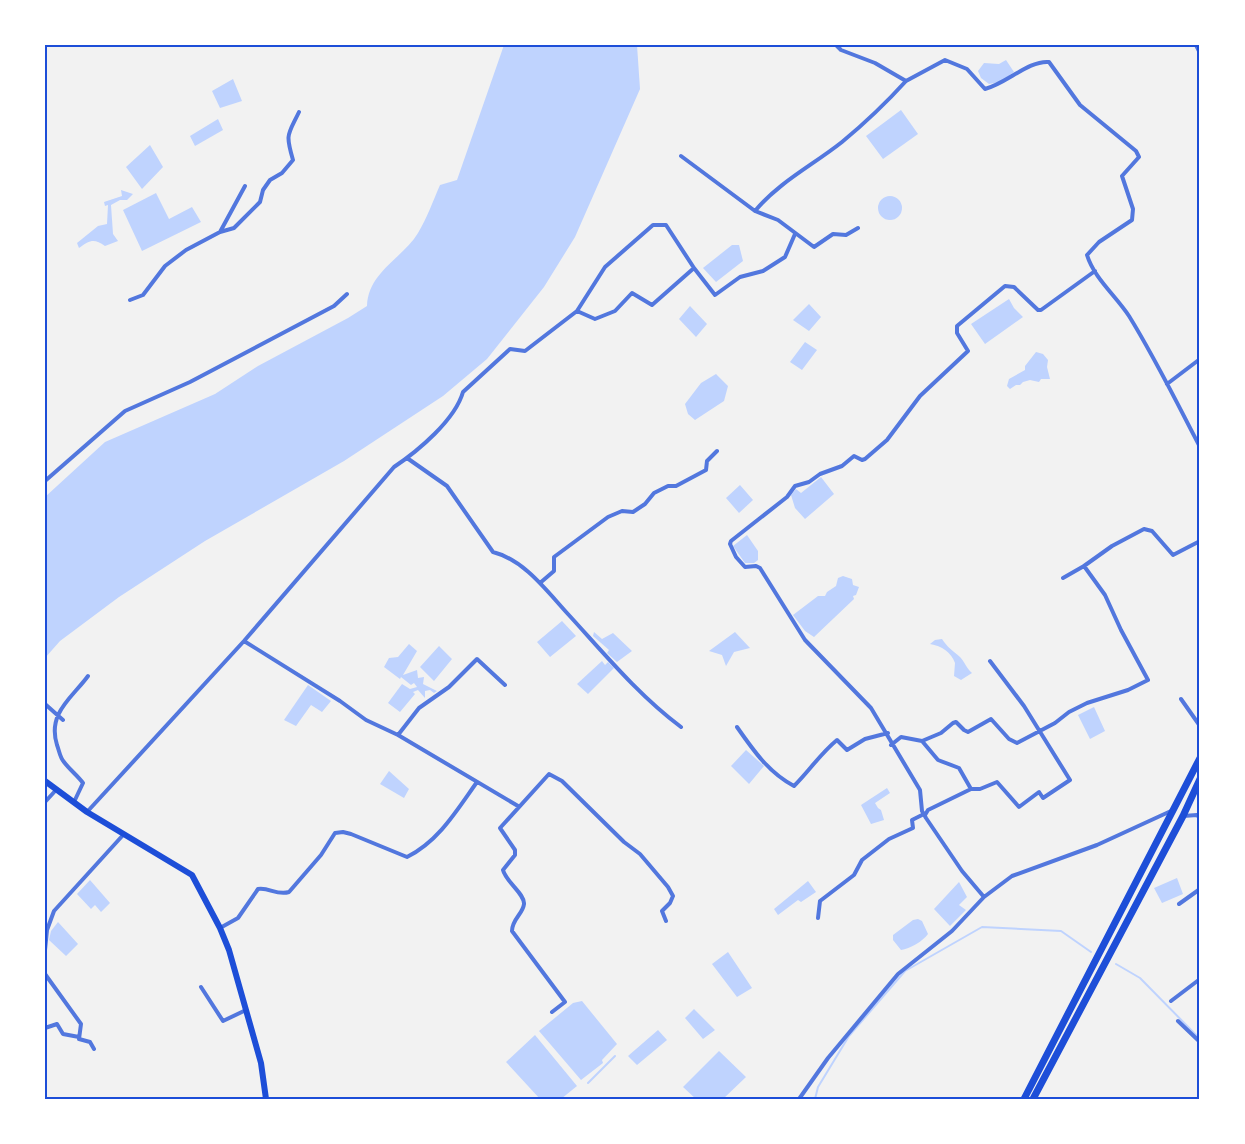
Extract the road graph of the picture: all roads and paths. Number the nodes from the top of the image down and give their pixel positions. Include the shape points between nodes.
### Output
1 (836, 45) edge
2 (1196, 45) edge
3 (1200, 53) edge
4 (906, 81) junction
5 (299, 112) dead end
6 (681, 156) dead end
7 (245, 186) dead end
8 (755, 211) junction
9 (858, 228) dead end
10 (219, 232) junction
11 (795, 234) junction
12 (694, 268) junction
13 (1095, 271) junction
14 (347, 294) dead end
15 (130, 300) dead end
16 (578, 311) junction
17 (1200, 359) edge
18 (1167, 384) junction
19 (1200, 447) edge
20 (717, 451) dead end
21 (407, 458) junction
22 (45, 481) edge
23 (1200, 541) edge
24 (1084, 566) junction
25 (1063, 578) dead end
26 (540, 583) junction
27 (244, 641) junction
28 (990, 661) dead end
29 (88, 676) dead end
30 (505, 685) dead end
31 (1181, 699) dead end
32 (45, 704) edge
33 (57, 714) junction
34 (63, 720) dead end
35 (1200, 726) edge
36 (681, 727) dead end
37 (736, 727) dead end
38 (1039, 731) junction
39 (888, 733) junction
40 (398, 735) junction
41 (922, 741) junction
42 (891, 745) junction
43 (1200, 758) edge
44 (1200, 779) edge
45 (45, 782) edge
46 (477, 782) junction
47 (971, 789) junction
48 (56, 790) junction
49 (45, 802) edge
50 (73, 802) junction
51 (518, 806) junction
52 (1171, 811) junction
53 (87, 812) junction
54 (924, 814) junction
55 (1183, 816) junction
56 (1200, 818) edge
57 (124, 834) junction
58 (1200, 889) edge
59 (984, 897) junction
60 (1179, 904) dead end
61 (818, 918) dead end
62 (666, 921) dead end
63 (220, 928) junction
64 (45, 950) edge
65 (45, 961) edge
66 (45, 973) edge
67 (1200, 979) edge
68 (201, 987) dead end
69 (1171, 1001) dead end
70 (247, 1010) junction
71 (552, 1012) dead end
72 (1178, 1021) dead end
73 (45, 1028) edge
74 (79, 1037) junction
75 (1200, 1042) edge
76 (94, 1049) dead end
77 (266, 1099) edge
78 (799, 1099) edge
79 (1024, 1099) edge
80 (1033, 1099) edge

1 - 4 street
2 - 3 street
4 - 8 street via 842,142 768,195
4 - 13 street via 945,60 968,69 985,89 996,87 1040,62 1049,62 1080,105 1139,157 1122,176 1133,208 1132,220 1087,255
5 - 10 street via 288,132 293,160 270,180 260,202 249,214 234,228
6 - 8 street
7 - 10 street
8 - 11 street via 778,220
9 - 11 street via 846,235 833,234 814,246
10 - 15 street via 165,266 143,295
11 - 12 street via 784,257 763,271 740,277 715,295
12 - 16 street via 652,305 632,293 615,310 595,320
12 - 16 street via 666,225 653,225 605,267
13 - 18 street via 1128,315
13 - 39 street via 1041,310 1014,287 1005,286 957,326 968,351 920,396 887,440 865,459 854,456 842,466 795,486 787,497 730,541 745,567 760,567 805,640 871,708
14 - 22 street via 334,306 125,411
16 - 21 street via 525,351 510,349 463,392 446,420
17 - 18 street
18 - 19 street
20 - 26 street via 707,461 706,470 676,486 654,492 633,512 622,511 588,531 554,557 554,571
21 - 26 street via 447,486 493,552 507,555
21 - 27 street via 394,467
23 - 24 street via 1173,555 1152,531 1144,529
24 - 25 street
24 - 38 street via 1105,595 1148,680 1087,703
26 - 36 street via 632,682
27 - 40 street via 366,720
27 - 53 street
28 - 38 street
29 - 33 street
30 - 40 street via 477,659 449,687 419,708
31 - 35 street
32 - 33 street
33 - 34 street
33 - 50 street via 55,738 62,760 83,783
37 - 39 street via 778,778 794,786 837,740 847,750 865,739
38 - 41 street via 1017,743 991,719 968,732 956,722
38 - 47 street via 1070,780 1043,798 1039,792 1019,807 997,782
39 - 42 street
40 - 46 street
41 - 42 street via 901,737
41 - 47 street via 938,759 959,768
42 - 54 street via 920,789
43 - 52 highway
44 - 55 highway
45 - 48 main road
46 - 51 street
46 - 63 street via 445,827 420,850 407,857 351,834 335,833 289,892 258,889 238,918
47 - 54 street
48 - 49 street
48 - 50 main road
50 - 53 main road
51 - 62 street via 549,774 562,781 640,854 668,887 673,896 662,911
51 - 71 street via 500,828 515,850 503,870 505,876 524,899 512,931 565,1002
52 - 59 street via 1097,845 1012,876
52 - 79 highway
53 - 57 main road
54 - 59 street
54 - 61 street via 912,820 913,828 889,839 862,860 854,875 820,901
55 - 56 street
55 - 80 highway
57 - 63 main road via 192,875
57 - 64 street via 54,911
58 - 60 street
59 - 78 street via 952,931 898,974
63 - 70 main road
65 - 66 street
66 - 74 street via 81,1024
67 - 69 street
68 - 70 street via 223,1021
70 - 77 main road
72 - 75 street
73 - 74 street via 57,1024 63,1034
74 - 76 street

